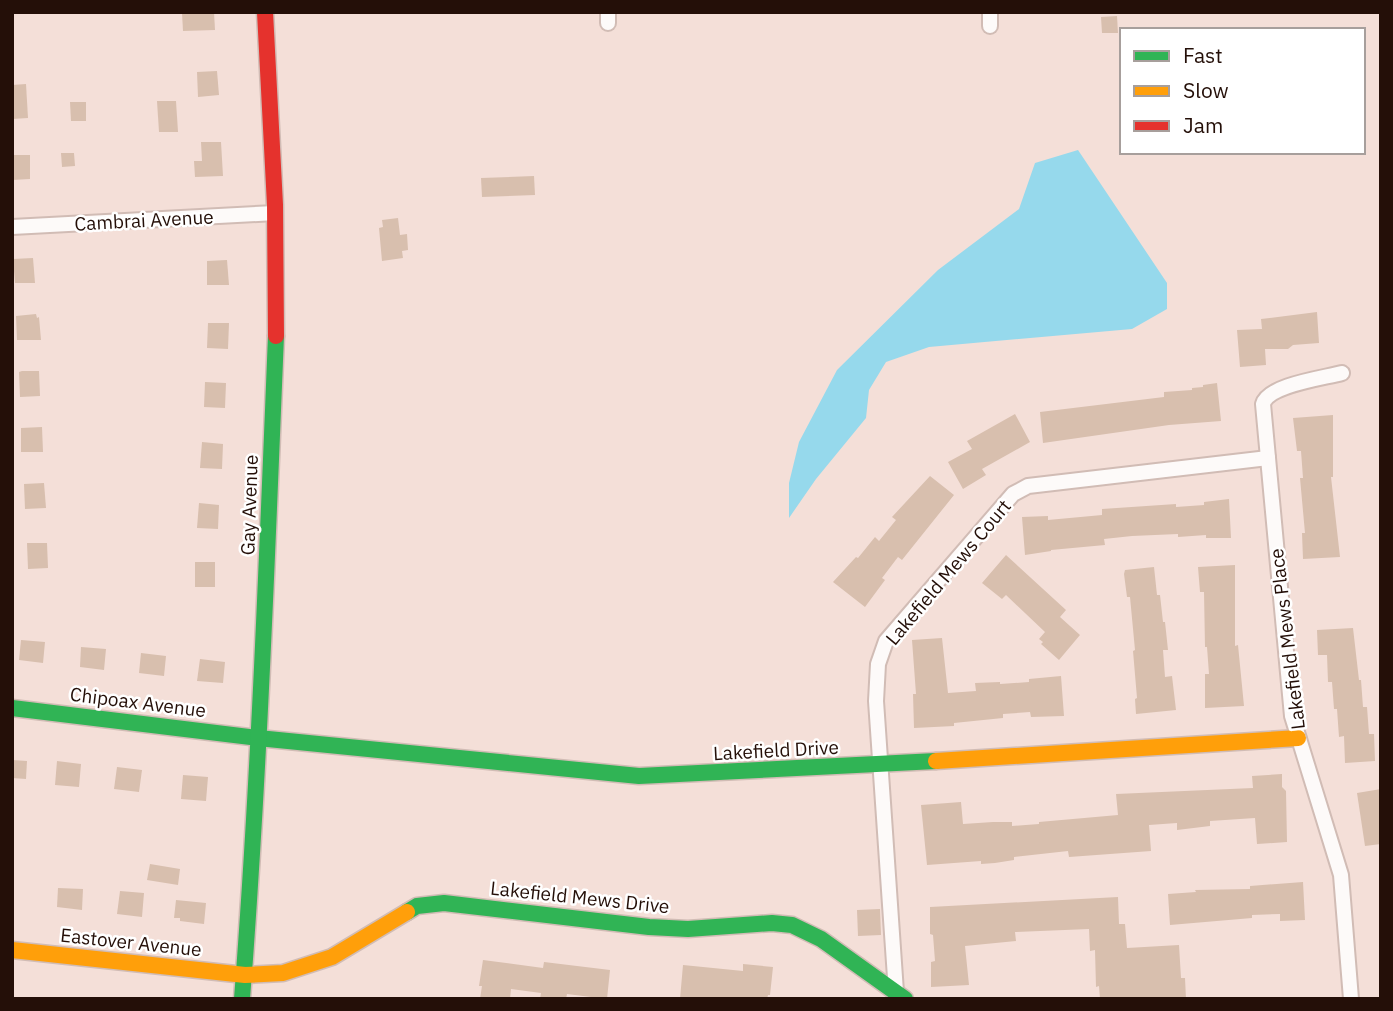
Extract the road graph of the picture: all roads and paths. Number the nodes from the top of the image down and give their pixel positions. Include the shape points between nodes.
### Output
1 (265, 12) edge
2 (275, 213) junction
3 (12, 227) edge
4 (1342, 373) dead end
5 (1268, 458) junction
6 (12, 708) edge
7 (258, 738) junction
8 (1298, 738) junction
9 (880, 764) junction
10 (12, 950) edge
11 (244, 975) junction
12 (901, 995) edge
13 (242, 999) edge
14 (1351, 999) edge

1 - 2 street, Gay Avenue
2 - 3 street, Cambrai Avenue
2 - 7 street, Gay Avenue via 276,360
4 - 5 street, Lakefield Mews Place via 1278,389 1264,398
5 - 8 street, Lakefield Mews Place via 1292,716
5 - 9 street, Lakefield Mews Court via 1043,483 1013,494 886,641 876,688
6 - 7 street, Chipoax Avenue
7 - 9 street, Lakefield Drive via 639,776
7 - 11 street, Gay Avenue
8 - 9 street, Lakefield Drive
8 - 14 street, Lakefield Mews Place via 1340,875
9 - 12 street, Lakefield Mews Court
10 - 11 street, Eastover Avenue
11 - 12 street, Lakefield Mews Drive via 301,969 332,957 417,906 444,903 649,927 792,925 821,939
11 - 13 street, Gay Avenue

